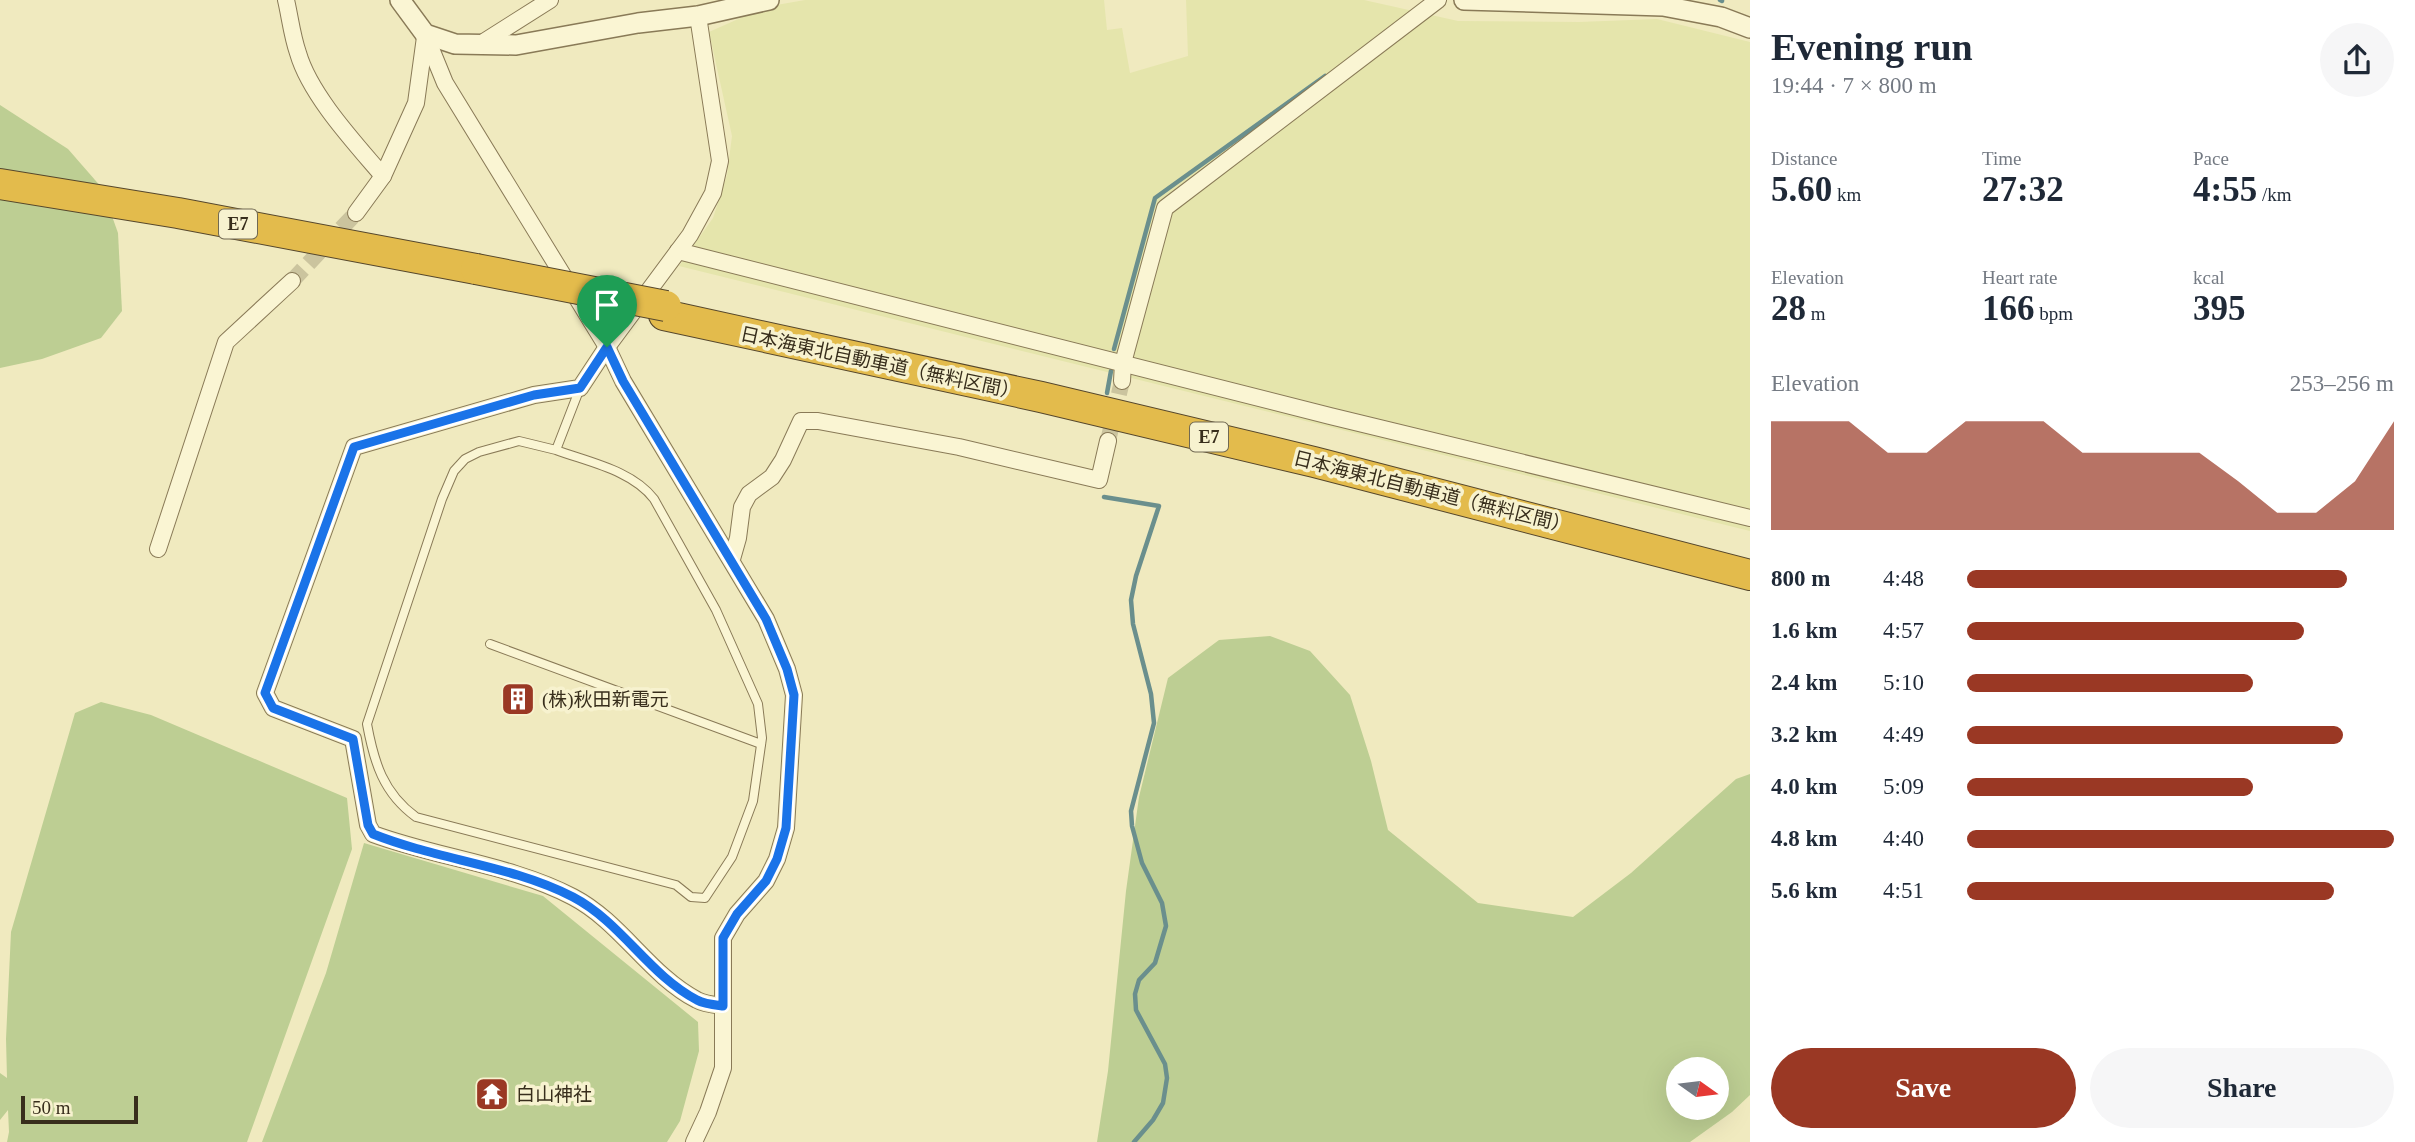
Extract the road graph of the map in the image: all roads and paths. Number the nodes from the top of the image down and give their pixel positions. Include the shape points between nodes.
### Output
1 (286, 0) edge
2 (400, 0) edge
3 (550, 0) edge
4 (769, 0) edge
5 (1438, 0) edge
6 (1464, 0) edge
7 (698, 16) junction
8 (1750, 28) edge
9 (425, 34) junction
10 (482, 43) junction
11 (383, 176) junction
12 (0, 184) edge
13 (0, 200) edge
14 (356, 213) tunnel mouth
15 (678, 251) junction
16 (475, 274) junction
17 (292, 281) tunnel mouth
18 (665, 310) junction
19 (607, 347) junction
20 (1123, 363) junction
21 (1122, 382) tunnel mouth
22 (580, 388) junction
23 (1108, 441) tunnel mouth
24 (556, 450) junction
25 (1750, 518) edge
26 (158, 549) dead end
27 (1750, 557) edge
28 (732, 559) junction
29 (1750, 575) edge
30 (490, 644) dead end
31 (761, 744) junction
32 (723, 1006) junction
33 (694, 1142) edge

1 - 11 street via 298,55 311,79 334,118
2 - 9 street
3 - 10 street
4 - 7 street
5 - 20 street via 1165,208
6 - 8 street via 1663,6 1721,17
7 - 10 street via 516,45
7 - 15 street via 720,160 713,192
9 - 10 street via 455,44
9 - 11 street via 416,103
9 - 19 street via 445,83
11 - 14 street
12 - 16 highway, 日本海東北自動車道（無料区間） / E7 via 178,213
13 - 16 highway, 日本海東北自動車道（無料区間） / E7
15 - 19 street
15 - 20 street
16 - 18 highway, 日本海東北自動車道（無料区間） / E7, bridge
17 - 26 street via 226,342
18 - 27 highway, 日本海東北自動車道（無料区間） / E7 via 1136,405
18 - 29 highway, 日本海東北自動車道（無料区間） / E7 via 1314,462
19 - 22 street
19 - 28 street
20 - 21 street
20 - 25 street
22 - 24 lane
22 - 32 street via 534,395 354,447 265,693 273,708 353,739 373,834 545,884 575,898 672,983 699,1001
23 - 28 street via 1099,480 959,447 801,421 772,477 749,494 742,507
24 - 31 lane via 645,486 716,610 758,704
24 - 31 lane via 519,441 480,452 454,471 367,724 384,784 416,817 676,885 691,897 705,898 737,846 753,801
28 - 32 street via 766,619 794,695 786,828 766,881 723,938
30 - 31 lane
32 - 33 street via 723,1068

